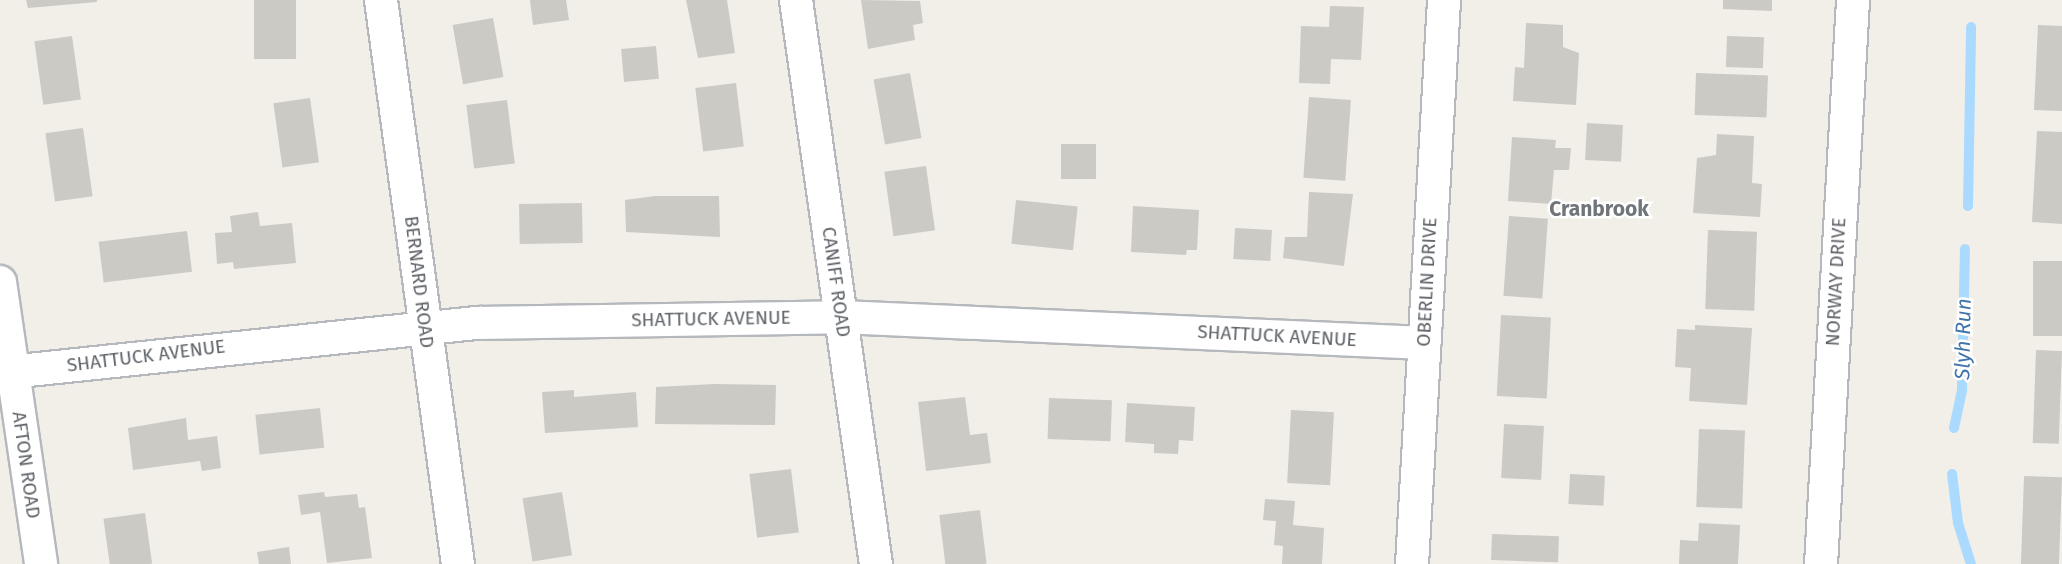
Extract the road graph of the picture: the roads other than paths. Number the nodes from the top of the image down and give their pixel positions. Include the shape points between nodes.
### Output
1 (381, 0) edge
2 (796, 0) edge
3 (1444, 0) edge
4 (1853, 0) edge
5 (0, 282) edge
6 (841, 317) junction
7 (425, 326) junction
8 (1424, 343) junction
9 (7, 372) edge
10 (41, 564) edge
11 (458, 564) edge
12 (876, 564) edge
13 (1412, 564) edge
14 (1821, 564) edge

1 - 7 street, BERNARD ROAD
2 - 6 street, CANIFF ROAD
3 - 8 street, OBERLIN DRIVE
4 - 14 street, NORWAY DRIVE
5 - 9 street, AFTON ROAD
6 - 7 street, SHATTUCK AVENUE
6 - 8 street, SHATTUCK AVENUE
6 - 12 street, CANIFF ROAD
7 - 9 street, SHATTUCK AVENUE
7 - 11 street, BERNARD ROAD
8 - 13 street, OBERLIN DRIVE
9 - 10 street, AFTON ROAD

